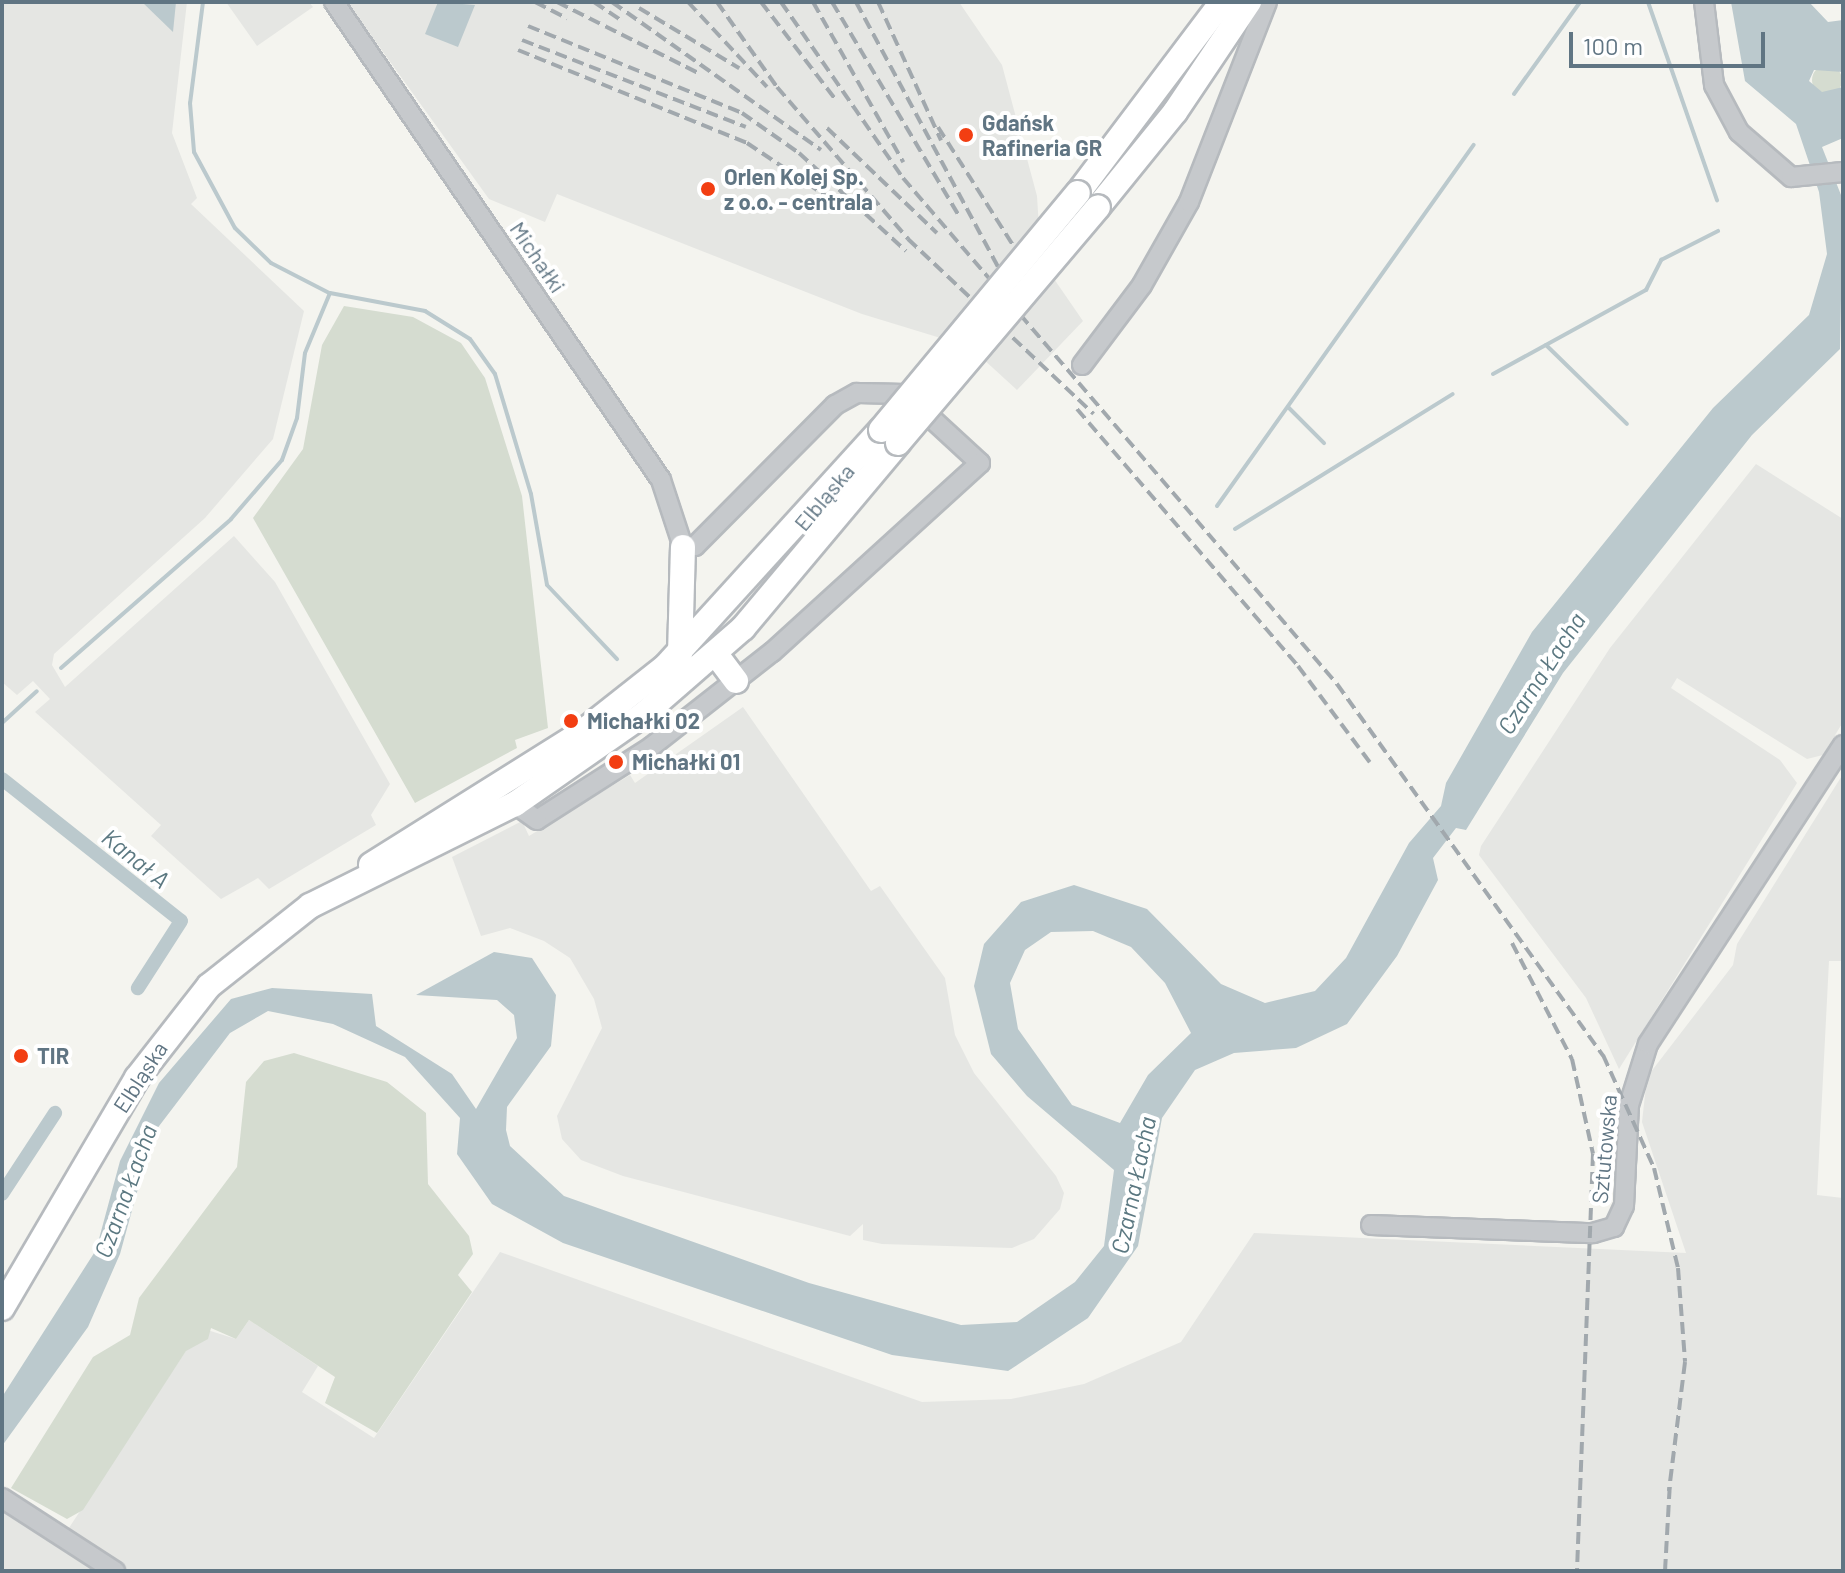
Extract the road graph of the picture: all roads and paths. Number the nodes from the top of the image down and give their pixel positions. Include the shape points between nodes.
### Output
1 (334, 2) edge
2 (1222, 2) edge
3 (1249, 2) edge
4 (1267, 2) edge
5 (1704, 2) edge
6 (1841, 171) edge
7 (1088, 200) junction
8 (1082, 365) dead end
9 (889, 436) junction
10 (683, 547) junction
11 (681, 604) junction
12 (716, 620) junction
13 (715, 653) junction
14 (680, 654) junction
15 (736, 681) junction
16 (1843, 745) edge
17 (515, 804) junction
18 (333, 893) junction
19 (1371, 1225) dead end
20 (2, 1308) edge
21 (2, 1498) edge
22 (115, 1571) edge

1 - 10 street, Michałki via 661,480
2 - 7 main road, Elbląska
3 - 7 main road, Elbląska via 1175,112
4 - 8 street via 1189,202 1142,285
5 - 6 street via 1712,73 1729,118 1778,170 1806,175
7 - 9 main road, Elbląska, bridge
9 - 12 main road, Elbląska
9 - 13 main road, Elbląska via 811,552
10 - 11 main road
10 - 15 street via 695,546 835,405 857,393 905,394 980,463
11 - 12 main road
11 - 14 main road
12 - 14 main road, Elbląska
13 - 15 main road
13 - 17 main road, Elbląska via 644,714
14 - 18 main road, Elbląska via 580,734 420,828
15 - 17 street via 537,820
16 - 19 street, Sztutowska via 1648,1044 1629,1105 1624,1206 1614,1227 1593,1233
17 - 18 main road, Elbląska
18 - 20 main road, Elbląska via 247,952 191,1004 137,1078
21 - 22 street

